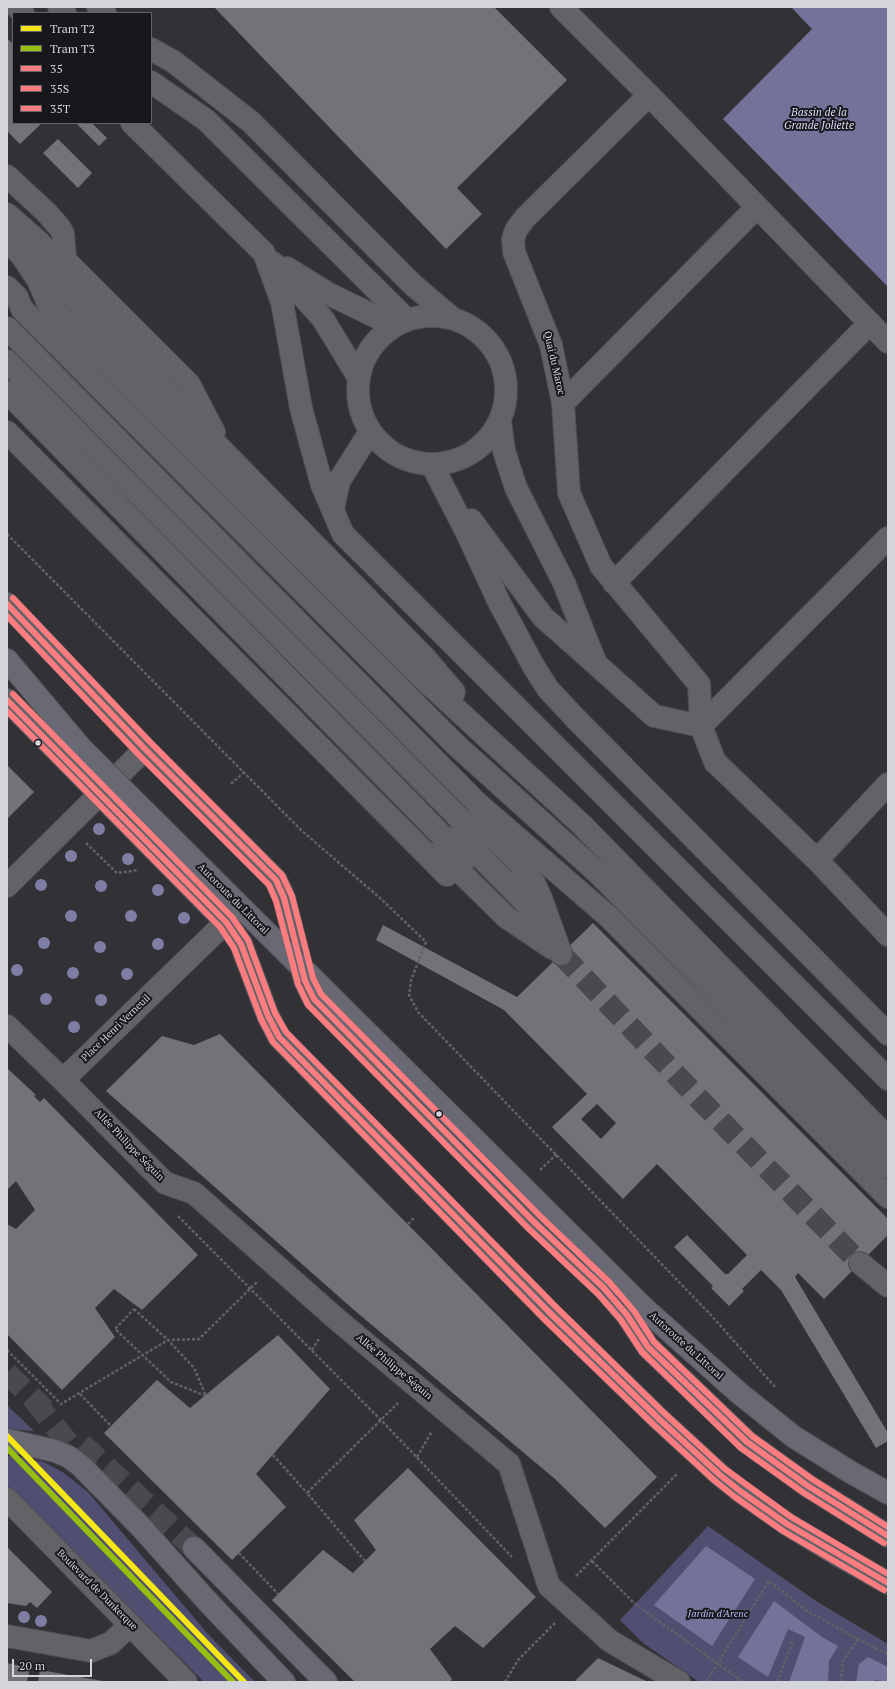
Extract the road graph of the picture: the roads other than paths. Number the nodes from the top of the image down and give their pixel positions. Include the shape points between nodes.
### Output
1 (561, 7) edge
2 (152, 50) edge
3 (152, 83) edge
4 (649, 95) junction
5 (133, 124) edge
6 (7, 176) edge
7 (758, 207) junction
8 (7, 214) edge
9 (7, 240) edge
10 (264, 253) junction
11 (24, 263) edge
12 (7, 277) edge
13 (7, 287) edge
14 (7, 311) edge
15 (453, 319) junction
16 (401, 323) junction
17 (870, 323) junction
18 (7, 328) edge
19 (888, 342) edge
20 (7, 346) edge
21 (7, 361) edge
22 (7, 377) edge
23 (359, 378) junction
24 (7, 392) edge
25 (563, 403) junction
26 (7, 411) edge
27 (500, 421) junction
28 (7, 432) edge
29 (370, 432) junction
30 (223, 450) junction
31 (432, 465) junction
32 (333, 509) junction
33 (888, 538) edge
34 (614, 582) junction
35 (7, 604) edge
36 (7, 660) edge
37 (596, 664) junction
38 (7, 676) edge
39 (7, 700) edge
40 (700, 726) junction
41 (81, 748) junction
42 (145, 749) junction
43 (520, 768) junction
44 (888, 784) edge
45 (100, 794) junction
46 (817, 860) junction
47 (598, 873) junction
48 (7, 886) edge
49 (226, 922) junction
50 (888, 935) edge
51 (561, 954) junction
52 (7, 1026) edge
53 (888, 1034) edge
54 (888, 1078) edge
55 (63, 1080) junction
56 (888, 1138) edge
57 (888, 1167) edge
58 (888, 1198) edge
59 (860, 1263) tunnel mouth
60 (888, 1286) edge
61 (7, 1440) edge
62 (888, 1493) edge
63 (7, 1499) edge
64 (888, 1536) edge
65 (194, 1548) tunnel mouth
66 (888, 1583) edge
67 (130, 1625) junction
68 (7, 1636) edge
69 (186, 1682) edge
70 (284, 1682) edge
71 (326, 1682) edge
72 (679, 1682) edge

1 - 4 street
2 - 15 street via 174,62 251,122 412,284
3 - 16 street via 206,120
4 - 7 street
4 - 25 street, Quai du Maroc via 525,218 513,239 514,252 551,345
5 - 10 street
6 - 30 street via 60,228 68,263 189,384
7 - 17 street
7 - 25 street
8 - 30 street via 40,243 59,269 192,407
9 - 11 street
10 - 16 street via 329,294
10 - 23 street via 323,320
10 - 32 street via 282,302 301,408 322,485
11 - 30 street via 56,280
11 - 43 street via 48,303 60,316 409,666
12 - 47 street via 470,746 527,796
13 - 47 street via 22,308 455,744
14 - 47 street via 20,321 473,776 531,824
15 - 16 street via 430,316
15 - 27 street via 472,328 488,342 500,359 506,380 506,401
16 - 23 street via 382,336 371,348 363,362
17 - 19 street
17 - 34 street
18 - 58 street via 476,802 610,918
20 - 51 street via 518,862 534,883
21 - 51 street via 525,886
22 - 51 street via 526,903
23 - 29 street via 359,406
24 - 51 street
25 - 34 street, Quai du Maroc via 569,493 601,566
26 - 51 street via 495,908
27 - 31 street via 488,439 472,453 453,462
27 - 37 street via 504,451 516,488 564,583
28 - 51 street via 492,920
29 - 31 street via 386,450 408,461
29 - 32 street via 339,481
30 - 43 street via 426,659
31 - 37 street via 543,617
31 - 53 street via 500,604 548,689
32 - 54 street via 343,534
33 - 40 street
34 - 40 street, Quai du Maroc via 699,684
35 - 42 street
36 - 41 highway
37 - 40 street via 654,716
38 - 41 highway
39 - 45 street
40 - 46 street via 715,762
41 - 62 highway, Autoroute du Littoral, bridge via 645,1309 739,1393 794,1437 852,1474
42 - 45 street
42 - 64 street via 276,880 284,898 305,981 314,999 534,1222 604,1288 627,1315 648,1348 747,1442 808,1486
43 - 56 street via 582,825
44 - 46 street
45 - 48 street
45 - 49 street
46 - 50 street
47 - 57 street
49 - 55 street, Place Henri Verneuil
49 - 66 street via 241,944 268,1016 279,1037 555,1317 658,1418 735,1487 793,1528
52 - 55 street
55 - 72 street, Allée Philippe Séguin via 165,1183 194,1193 291,1280 509,1464 549,1586 610,1641
59 - 60 street
61 - 70 highway via 55,1451 81,1466
63 - 67 street, Boulevard de Dunkerque
65 - 71 highway
67 - 68 street via 111,1642 91,1651
67 - 69 street, Boulevard de Dunkerque

